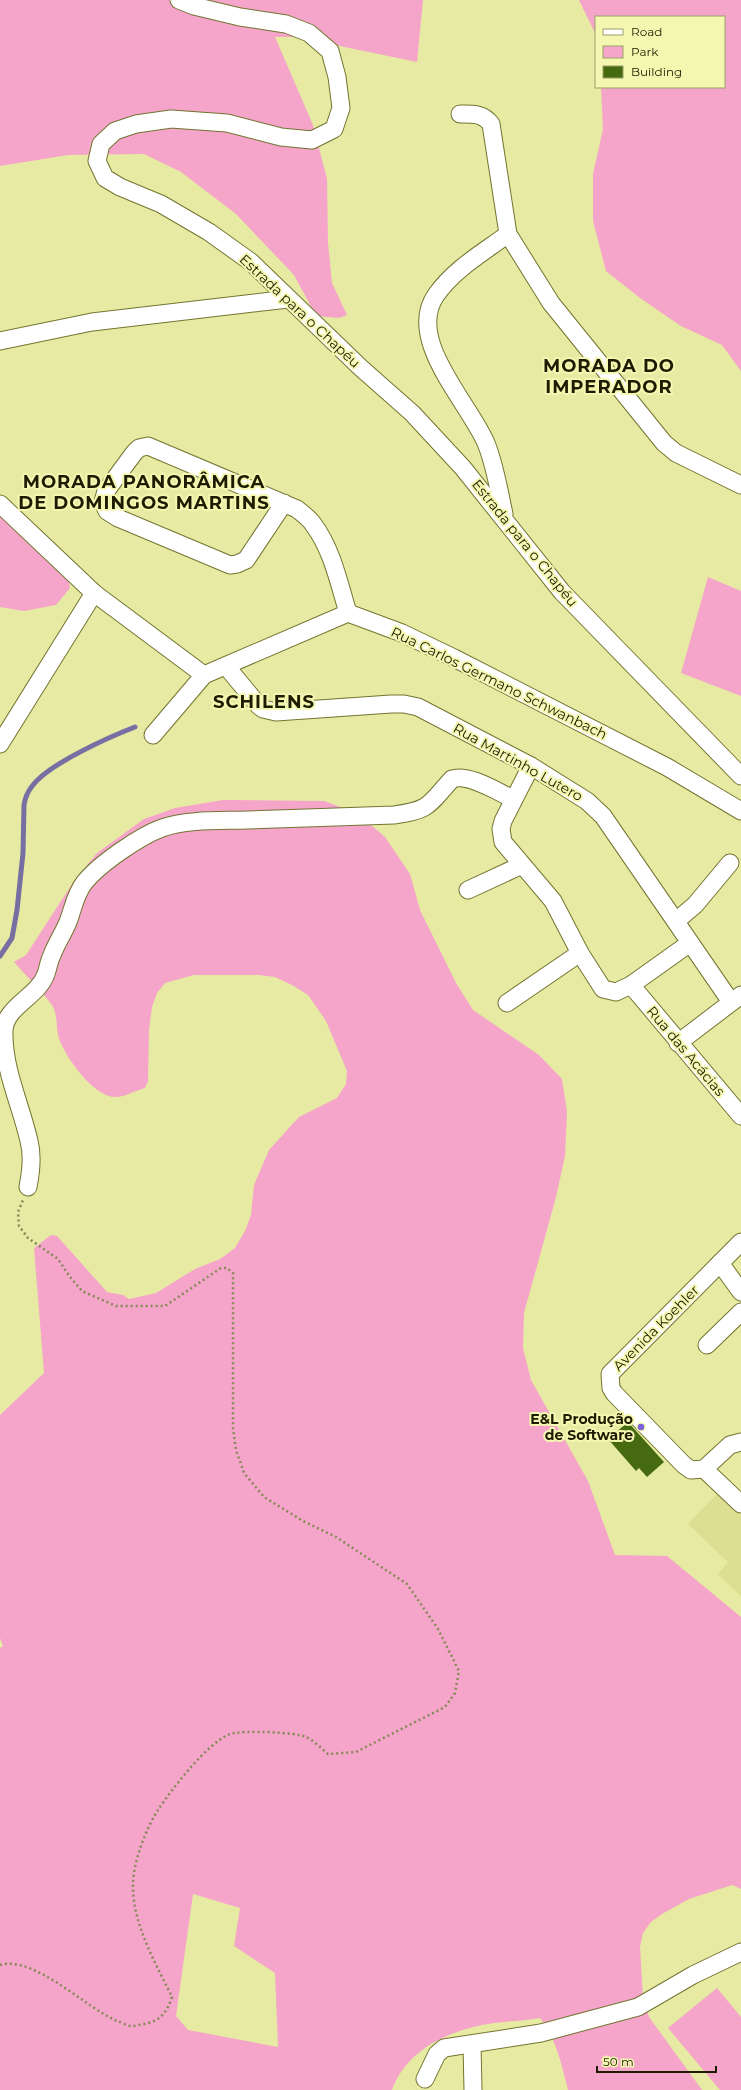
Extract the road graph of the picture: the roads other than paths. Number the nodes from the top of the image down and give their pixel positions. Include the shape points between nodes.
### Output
1 (179, 0) edge
2 (460, 114) dead end
3 (508, 234) junction
4 (288, 299) junction
5 (0, 340) edge
6 (741, 485) edge
7 (284, 503) junction
8 (0, 504) edge
9 (505, 518) junction
10 (94, 593) junction
11 (348, 613) junction
12 (226, 666) junction
13 (204, 675) junction
14 (153, 736) dead end
15 (0, 744) edge
16 (531, 766) junction
17 (741, 776) edge
18 (513, 799) junction
19 (741, 812) edge
20 (730, 862) dead end
21 (522, 865) junction
22 (468, 890) dead end
23 (676, 921) junction
24 (690, 942) junction
25 (580, 953) junction
26 (631, 985) junction
27 (736, 999) edge
28 (507, 1003) dead end
29 (678, 1043) junction
30 (741, 1116) edge
31 (28, 1187) road end
32 (741, 1242) edge
33 (720, 1263) junction
34 (741, 1292) edge
35 (741, 1312) edge
36 (707, 1345) dead end
37 (741, 1442) edge
38 (704, 1469) junction
39 (741, 1504) edge
40 (741, 1952) edge
41 (472, 2044) junction
42 (425, 2079) dead end
43 (473, 2090) edge

1 - 4 street, Estrada para o Chapéu via 240,17 286,24 309,33 330,52 337,77 341,108 334,129 312,140 281,136 227,122 171,119 136,124 115,131 101,144 97,161 105,178 162,204 208,232 251,262
2 - 3 street via 477,114 487,118 491,124
3 - 6 street via 551,303 658,437 676,453
3 - 9 street via 455,274 435,296 428,317 428,338 450,383 472,415 486,444
4 - 5 street via 92,322
4 - 9 street, Estrada para o Chapéu via 412,413
7 - 7 street via 148,446 139,448 134,453 106,492 103,502 107,511 118,518 230,565 246,560
7 - 11 street via 298,509 313,523 332,560
8 - 10 street
9 - 17 street, Estrada para o Chapéu via 562,592
10 - 13 street
10 - 15 street
11 - 12 street
11 - 19 street, Rua Carlos Germano Schwanbach via 402,633 454,658 667,767
12 - 13 street
12 - 16 street, Rua Martinho Lutero via 259,706 268,711 404,704 438,716
13 - 14 street
16 - 18 street
16 - 23 street, Rua Martinho Lutero via 597,809
18 - 21 street via 503,821 501,836 508,850
18 - 31 street via 472,780 457,777 452,779 425,808 413,813 183,824 163,828 141,838 97,869 75,900 42,983 14,1009 6,1021 4,1031 8,1059 17,1103 30,1142 32,1170
20 - 23 street via 695,905
21 - 22 street
21 - 25 street via 553,900
23 - 24 street, Rua Martinho Lutero
24 - 26 street
24 - 27 street, Rua Martinho Lutero
25 - 26 street via 603,989 616,992
25 - 28 street
26 - 29 street, Rua das Acácias
27 - 29 street
29 - 30 street, Rua das Acácias
32 - 33 street, Avenida Koehler
33 - 34 street
33 - 38 street, Avenida Koehler via 610,1374 614,1393 673,1453 692,1470
35 - 36 street
37 - 38 street via 730,1445
38 - 39 street
40 - 41 street via 693,1975 638,2007 541,2033
41 - 42 street via 444,2048 437,2054
41 - 43 street

